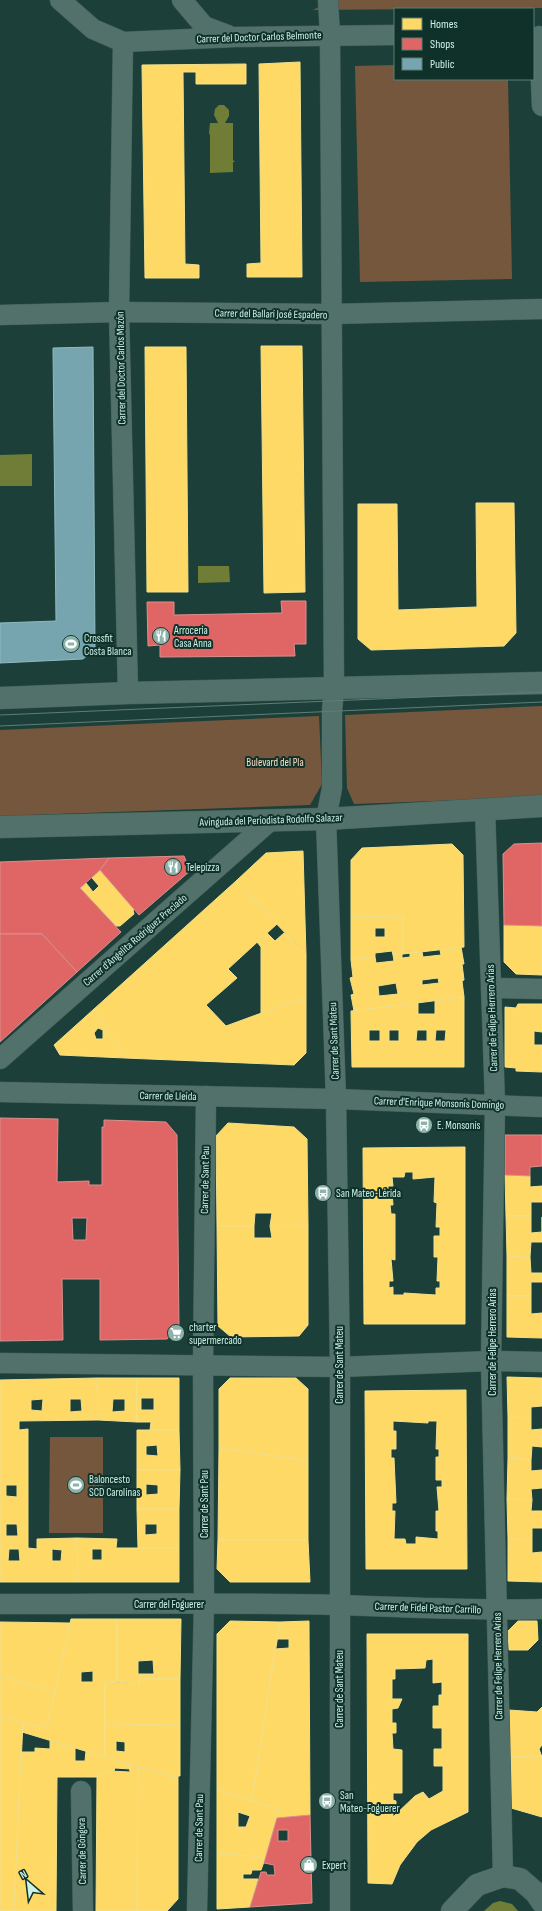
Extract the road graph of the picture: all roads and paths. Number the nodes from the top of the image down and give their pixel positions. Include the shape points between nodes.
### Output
1 (60, 0) edge
2 (182, 0) edge
3 (328, 0) edge
4 (330, 35) junction
5 (394, 35) edge
6 (538, 36) edge
7 (235, 37) junction
8 (123, 42) junction
9 (542, 106) edge
10 (542, 309) edge
11 (119, 312) junction
12 (331, 314) junction
13 (0, 315) edge
14 (542, 683) edge
15 (334, 689) junction
16 (128, 693) junction
17 (0, 698) edge
18 (542, 806) edge
19 (485, 809) junction
20 (326, 819) junction
21 (270, 821) junction
22 (0, 827) edge
23 (491, 988) junction
24 (542, 989) edge
25 (0, 1059) edge
26 (0, 1092) edge
27 (206, 1096) junction
28 (336, 1099) junction
29 (495, 1104) junction
30 (542, 1107) edge
31 (491, 1361) junction
32 (542, 1362) edge
33 (0, 1364) edge
34 (204, 1365) junction
35 (340, 1366) junction
36 (0, 1604) edge
37 (204, 1604) junction
38 (339, 1605) junction
39 (542, 1609) edge
40 (496, 1610) junction
41 (81, 1791) dead end
42 (503, 1876) junction
43 (540, 1894) edge
44 (83, 1911) edge
45 (197, 1911) edge
46 (340, 1911) edge
47 (452, 1911) edge

1 - 8 street via 93,29
2 - 7 street via 204,26
3 - 4 street, Carrer de Sant Mateu
4 - 5 street, Carrer del Doctor Carlos Belmonte
4 - 7 street, Carrer del Doctor Carlos Belmonte
4 - 12 street, Carrer de Sant Mateu
6 - 9 street
7 - 8 street, Carrer del Doctor Carlos Belmonte
8 - 11 street, Carrer del Doctor Carlos Mazón
10 - 12 street, Carrer del Ballarí José Espadero
11 - 12 street, Carrer del Ballarí José Espadero
11 - 13 street, Carrer del Ballarí José Espadero
11 - 16 street, Carrer del Doctor Carlos Mazón
12 - 15 street, Carrer de Sant Mateu
14 - 15 street
15 - 16 street
15 - 20 street, Carrer de Sant Mateu via 332,788
16 - 17 street
18 - 19 street, Avinguda del Periodista Rodolfo Salazar
19 - 20 street, Avinguda del Periodista Rodolfo Salazar
19 - 23 street, Carrer de Felipe Herrero Arias
20 - 21 street, Avinguda del Periodista Rodolfo Salazar
20 - 28 street, Carrer de Sant Mateu
21 - 22 street, Avinguda del Periodista Rodolfo Salazar
21 - 25 street, Carrer d'Angelita Rodríguez Preciado
23 - 24 street
23 - 29 street, Carrer de Felipe Herrero Arias
26 - 27 street, Carrer de Lleida
27 - 28 street, Carrer de Lleida
27 - 34 street, Carrer de Sant Pau
28 - 29 street, Carrer d'Enrique Monsonís Domingo
28 - 35 street, Carrer de Sant Mateu
29 - 30 street, Carrer d'Enrique Monsonís Domingo
29 - 31 street, Carrer de Felipe Herrero Arias
31 - 32 street
31 - 35 street
31 - 40 street, Carrer de Felipe Herrero Arias
33 - 34 street
34 - 35 street
34 - 37 street, Carrer de Sant Pau
35 - 38 street, Carrer de Sant Mateu
36 - 37 street, Carrer del Foguerer
37 - 38 street, Carrer del Foguerer
37 - 45 street, Carrer de Sant Pau
38 - 40 street, Carrer de Fidel Pastor Carrillo
38 - 46 street, Carrer de Sant Mateu
39 - 40 street, Carrer de Fidel Pastor Carrillo
40 - 42 street, Carrer de Felipe Herrero Arias
41 - 44 street, Carrer de Góngora
42 - 43 street via 520,1879
42 - 47 street via 477,1885

